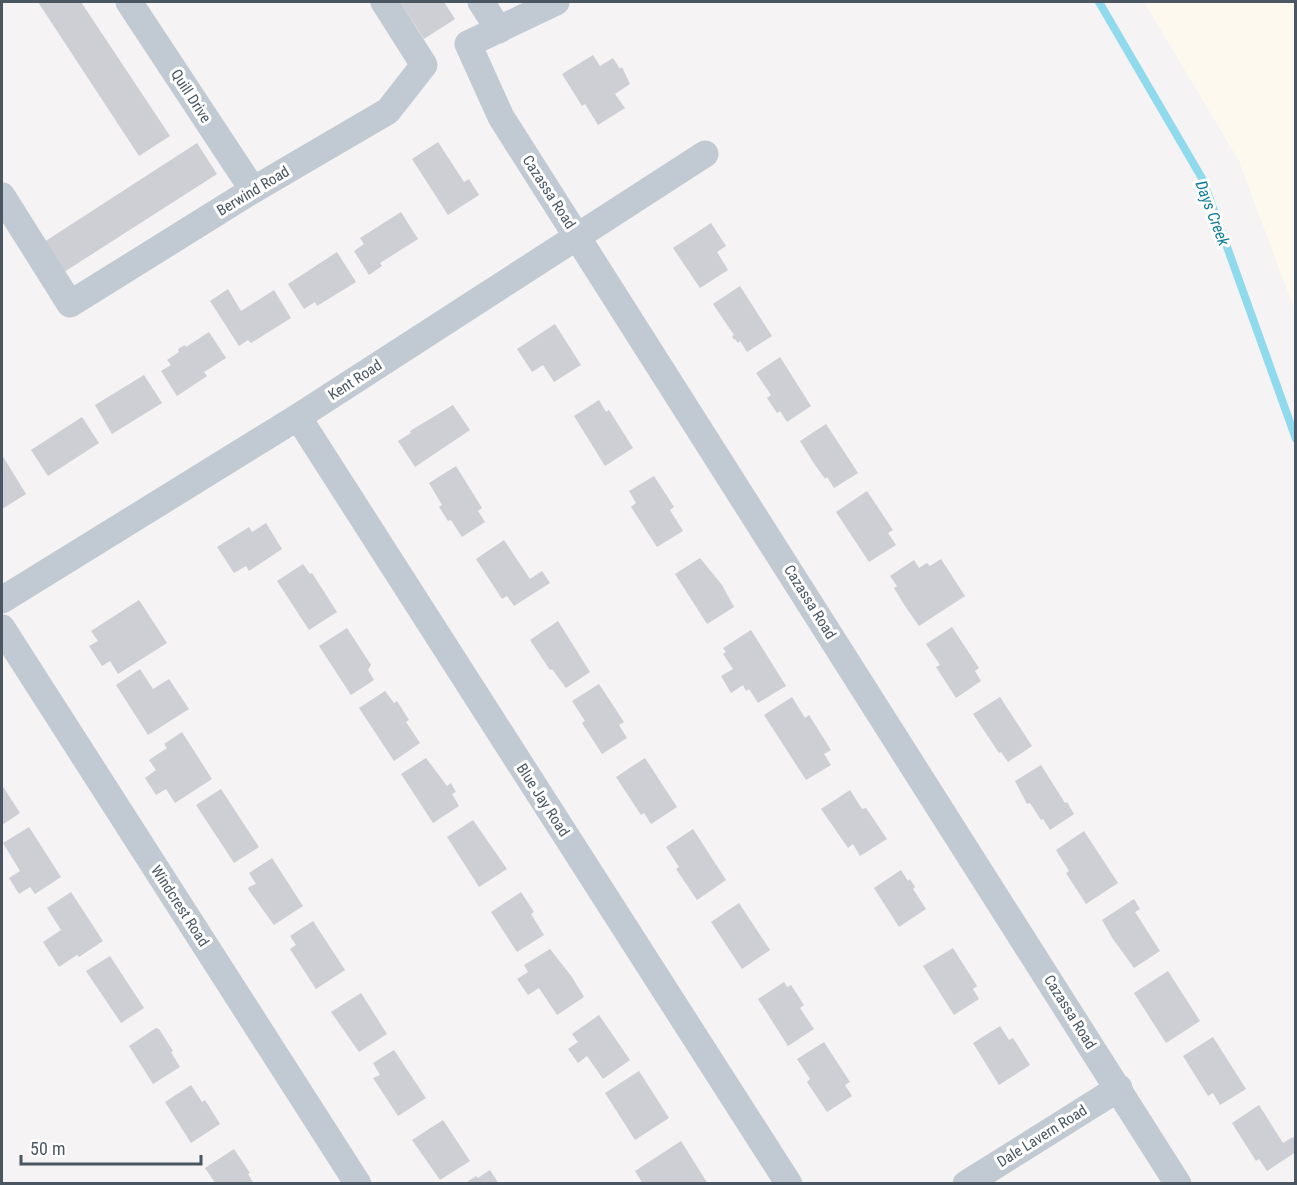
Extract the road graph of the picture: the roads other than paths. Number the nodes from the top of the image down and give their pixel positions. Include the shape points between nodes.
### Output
1 (129, 2) edge
2 (384, 2) edge
3 (481, 2) edge
4 (556, 2) edge
5 (499, 30) junction
6 (705, 154) dead end
7 (253, 190) junction
8 (2, 196) edge
9 (578, 235) junction
10 (298, 417) junction
11 (2, 600) edge
12 (2, 628) edge
13 (1119, 1088) junction
14 (358, 1184) edge
15 (789, 1184) edge
16 (966, 1184) edge
17 (1178, 1184) edge

1 - 7 street, Quill Drive
2 - 7 street, Berwind Road via 424,65 388,111
3 - 5 street
4 - 5 street
5 - 9 street, Cazassa Road via 468,44 501,117
6 - 9 street, Kent Road
7 - 8 street, Berwind Road via 70,304
9 - 10 street, Kent Road
9 - 13 street, Cazassa Road
10 - 11 street, Kent Road
10 - 15 street, Blue Jay Road
12 - 14 street, Windcrest Road
13 - 16 street, Dale Lavern Road
13 - 17 street, Cazassa Road

